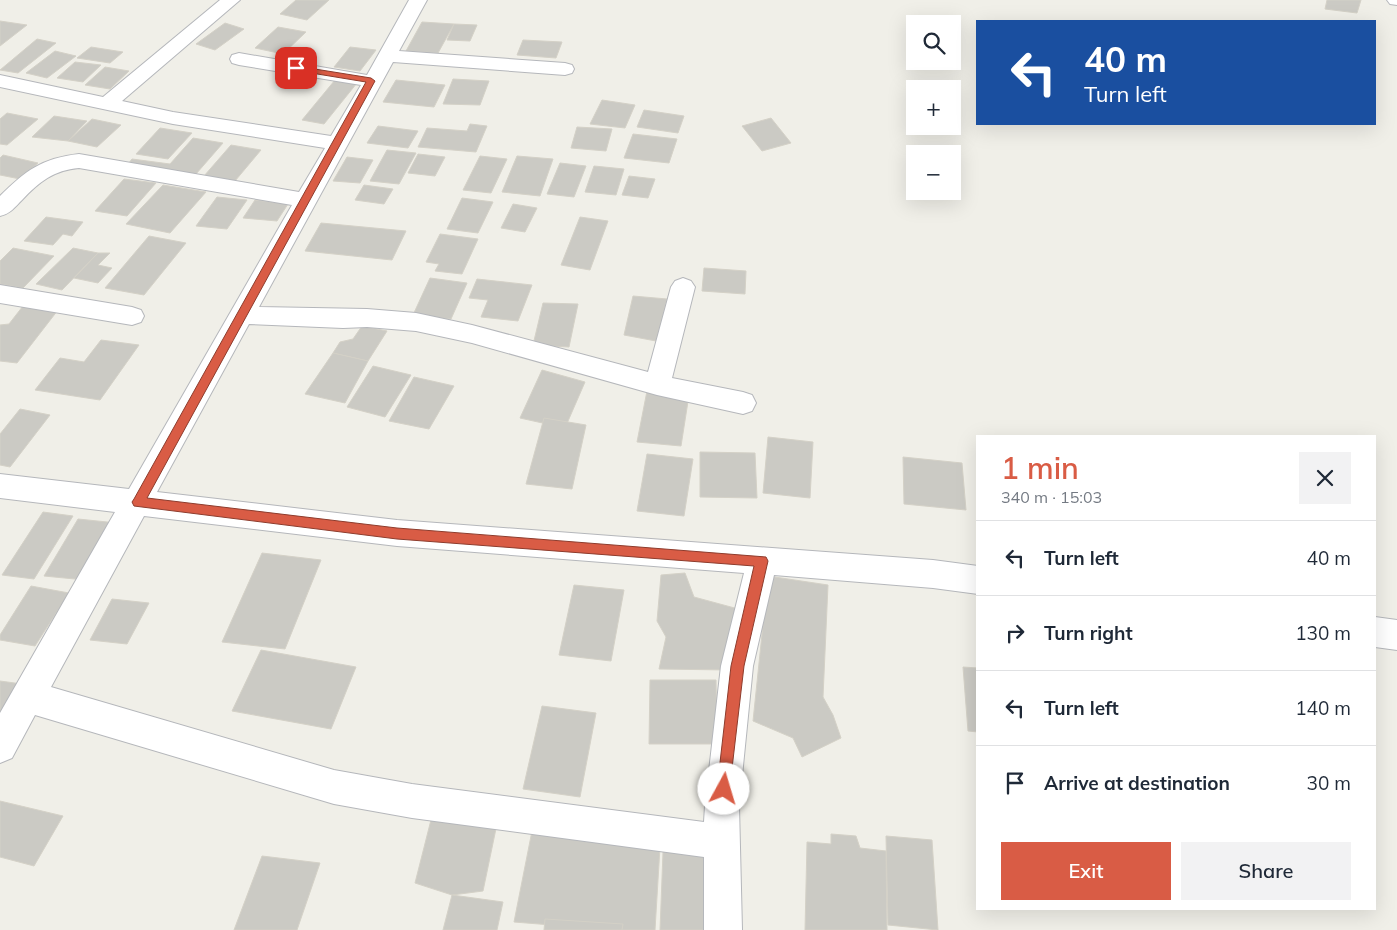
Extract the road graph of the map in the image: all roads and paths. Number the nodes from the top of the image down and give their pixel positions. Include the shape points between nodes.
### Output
1 (231, 0) edge
2 (418, 0) edge
3 (385, 56) junction
4 (239, 59) dead end
5 (565, 69) dead end
6 (0, 81) edge
7 (371, 81) junction
8 (106, 104) junction
9 (337, 143) junction
10 (305, 200) junction
11 (0, 209) edge
12 (684, 287) dead end
13 (0, 294) edge
14 (242, 315) junction
15 (132, 316) dead end
16 (657, 385) junction
17 (744, 403) dead end
18 (0, 486) edge
19 (138, 502) junction
20 (762, 561) junction
21 (976, 580) edge
22 (1376, 632) edge
23 (1397, 635) edge
24 (28, 697) junction
25 (0, 746) edge
26 (722, 842) junction
27 (723, 930) edge

1 - 8 street
2 - 3 street
3 - 5 street
3 - 7 street
4 - 7 street
6 - 8 street
7 - 9 street
8 - 9 street via 173,118
9 - 10 street
10 - 11 street via 79,161 62,162 36,174
10 - 14 street
12 - 16 street
13 - 15 street
14 - 16 street via 416,322 472,334
14 - 19 street
16 - 17 street
18 - 19 street
19 - 20 street via 397,533
19 - 24 street
20 - 21 street
20 - 26 street via 737,666 722,806
22 - 23 street
24 - 25 street
24 - 26 street via 334,787 412,801
26 - 27 street

